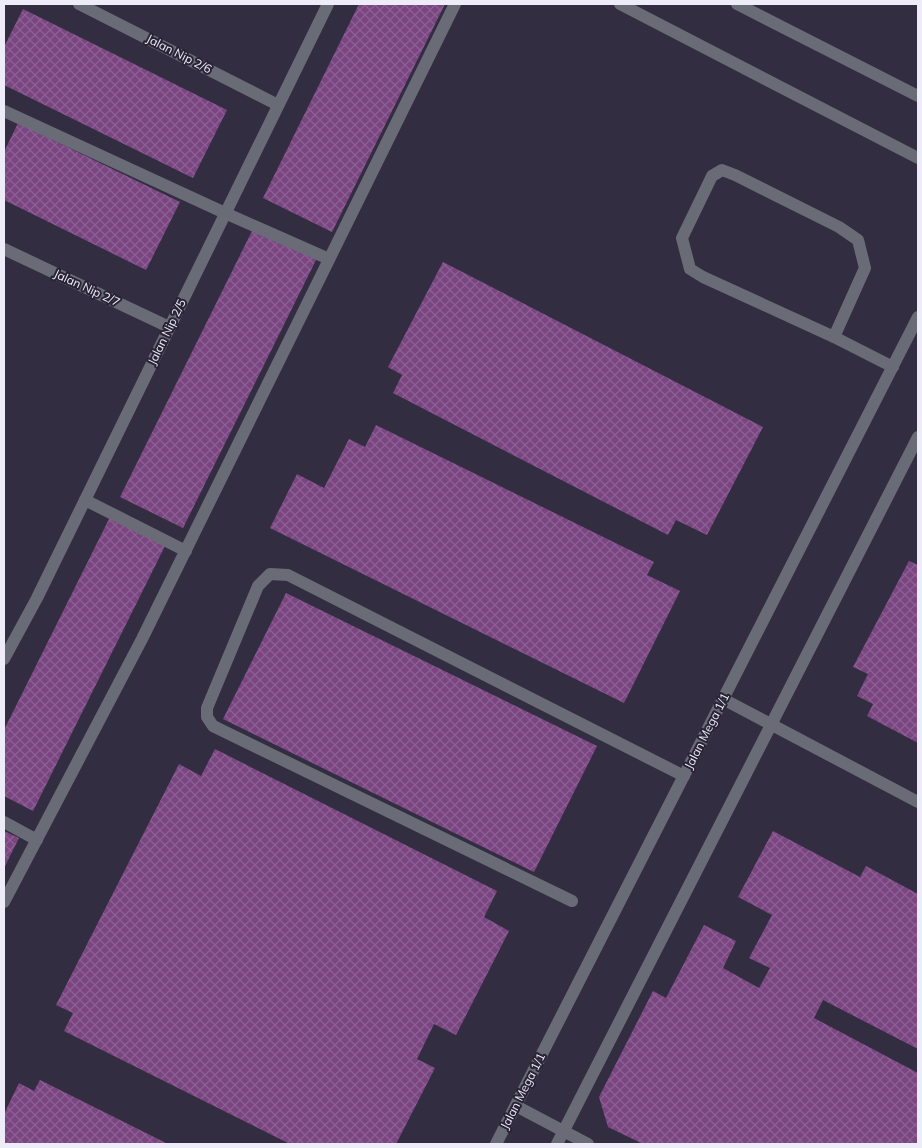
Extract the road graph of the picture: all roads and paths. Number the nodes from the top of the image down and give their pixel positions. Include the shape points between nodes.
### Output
1 (79, 4) edge
2 (328, 4) edge
3 (455, 4) edge
4 (620, 4) edge
5 (738, 4) edge
6 (918, 96) edge
7 (278, 105) junction
8 (4, 110) edge
9 (918, 158) edge
10 (225, 214) junction
11 (4, 249) edge
12 (329, 259) junction
13 (918, 317) edge
14 (169, 327) junction
15 (834, 337) junction
16 (893, 367) junction
17 (918, 437) edge
18 (85, 500) junction
19 (186, 551) junction
20 (4, 659) edge
21 (723, 699) junction
22 (771, 725) junction
23 (684, 776) junction
24 (918, 802) edge
25 (4, 822) edge
26 (37, 840) junction
27 (572, 901) dead end
28 (4, 902) edge
29 (516, 1106) junction
30 (563, 1132) junction
31 (496, 1144) edge
32 (557, 1144) edge
33 (588, 1144) edge

1 - 7 street, Jalan Nip 2/6
2 - 7 street, Jalan Nip 2/5
3 - 12 street
4 - 9 street
5 - 6 street
7 - 10 street, Jalan Nip 2/5
8 - 10 street
10 - 12 street
10 - 14 street, Jalan Nip 2/5
11 - 14 street, Jalan Nip 2/7
12 - 19 street
13 - 16 street, Jalan Mega 1/1
14 - 18 street, Jalan Nip 2/5
15 - 15 street via 690,269 682,238 712,176 722,170 735,175 839,227 858,240 864,268
15 - 16 street
16 - 21 street, Jalan Mega 1/1
17 - 22 street
18 - 19 street
18 - 20 street, Jalan Nip 2/5
19 - 26 street
21 - 22 street
21 - 23 street, Jalan Mega 1/1
22 - 24 street
22 - 30 street
23 - 27 street via 288,575 270,574 258,586 207,708 207,717 213,726
23 - 29 street, Jalan Mega 1/1
25 - 26 street
26 - 28 street
29 - 30 street
29 - 31 street, Jalan Mega 1/1
30 - 32 street
30 - 33 street

